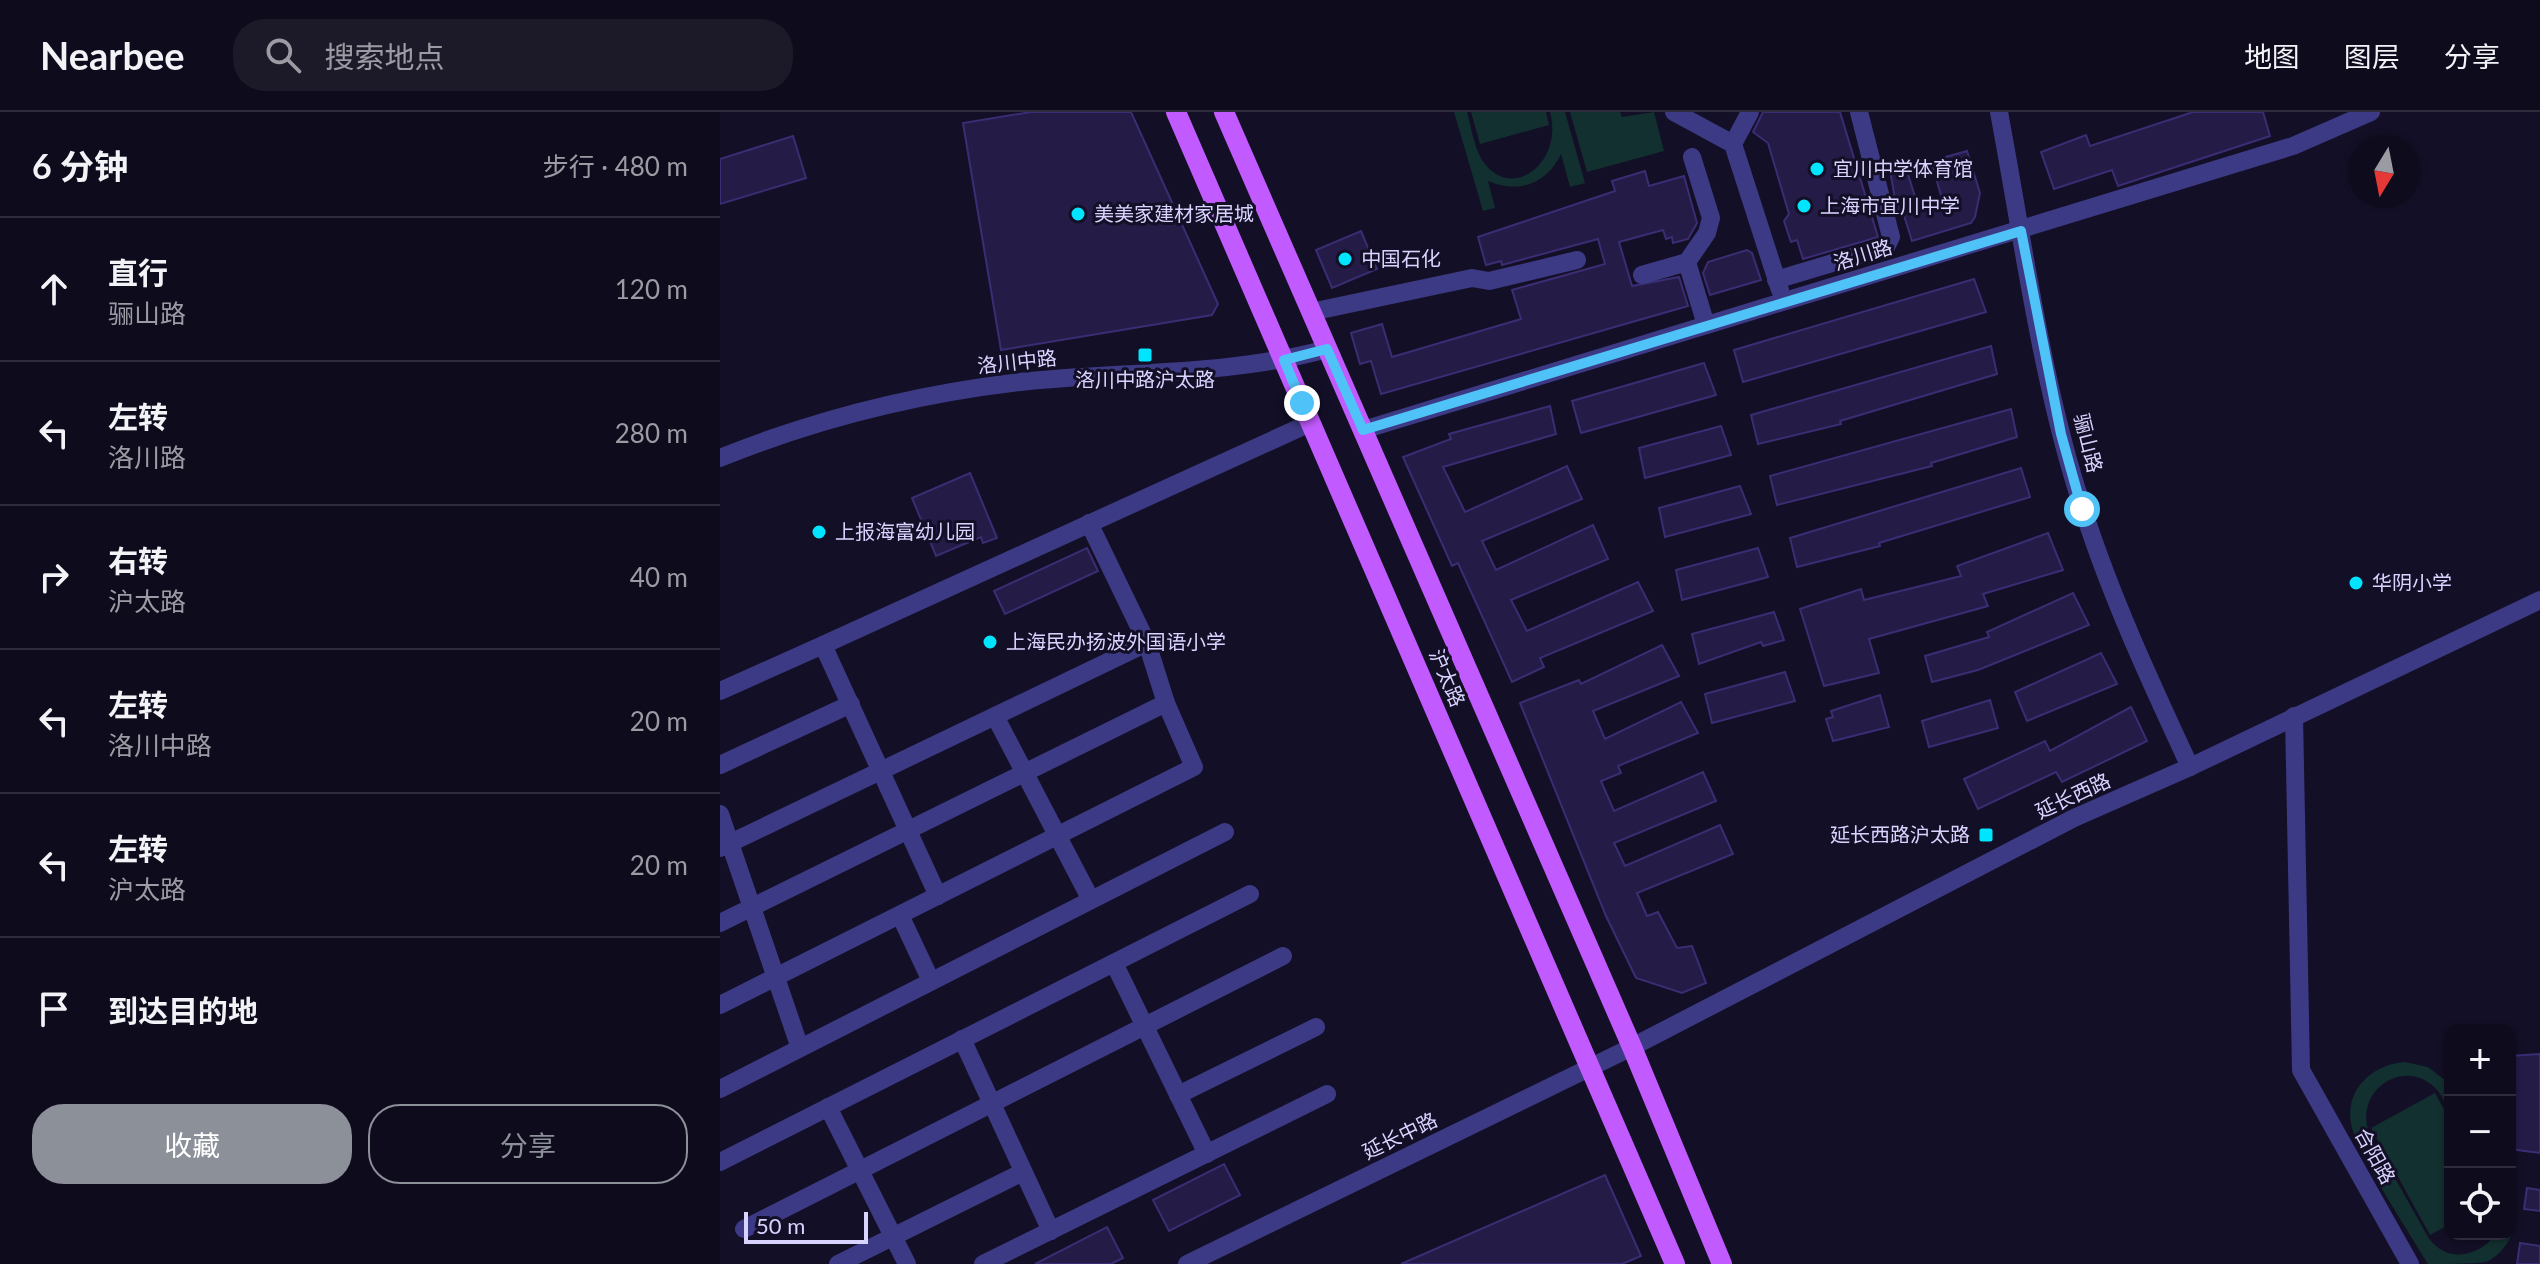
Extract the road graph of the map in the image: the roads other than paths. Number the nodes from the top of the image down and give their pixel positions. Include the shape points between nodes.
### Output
1 (1176, 112) edge
2 (1224, 112) edge
3 (1674, 112) edge
4 (1750, 112) edge
5 (1859, 112) edge
6 (1999, 112) edge
7 (2371, 112) edge
8 (1733, 144) junction
9 (1692, 157) dead end
10 (2021, 231) junction
11 (1577, 260) dead end
12 (1687, 262) junction
13 (1642, 275) dead end
14 (1776, 280) junction
15 (1783, 302) junction
16 (1311, 312) junction
17 (1706, 325) junction
18 (1327, 349) junction
19 (1284, 360) junction
20 (1310, 423) junction
21 (1363, 430) junction
22 (720, 458) edge
23 (1089, 523) junction
24 (2540, 600) edge
25 (1147, 643) junction
26 (823, 645) junction
27 (720, 691) edge
28 (1166, 703) junction
29 (851, 704) junction
30 (995, 716) junction
31 (2294, 716) junction
32 (720, 765) edge
33 (2190, 767) junction
34 (881, 771) junction
35 (1025, 773) junction
36 (720, 814) edge
37 (909, 831) junction
38 (1225, 832) dead end
39 (1057, 835) junction
40 (725, 845) edge
41 (1250, 894) dead end
42 (938, 896) junction
43 (1091, 900) junction
44 (752, 907) junction
45 (900, 915) junction
46 (720, 923) edge
47 (1283, 956) dead end
48 (1114, 963) junction
49 (776, 977) junction
50 (931, 981) junction
51 (720, 1005) edge
52 (1145, 1026) junction
53 (1316, 1027) dead end
54 (962, 1039) junction
55 (1632, 1047) junction
56 (800, 1048) junction
57 (1590, 1068) junction
58 (720, 1089) edge
59 (1327, 1094) dead end
60 (1178, 1095) junction
61 (992, 1104) junction
62 (828, 1107) junction
63 (1207, 1154) junction
64 (720, 1162) edge
65 (860, 1170) junction
66 (1023, 1172) junction
67 (744, 1229) dead end
68 (1051, 1231) junction
69 (893, 1236) junction
70 (838, 1264) edge
71 (907, 1264) edge
72 (983, 1264) edge
73 (1187, 1264) edge
74 (1675, 1264) edge
75 (1722, 1264) edge
76 (2410, 1264) edge

1 - 19 main road, 沪太路
2 - 16 main road, 沪太路
3 - 8 street
4 - 8 street
5 - 14 street via 1891,237 1886,247
6 - 10 street, 骊山路
7 - 10 street, 洛川路 via 2293,146
8 - 14 street
9 - 12 street via 1711,218
10 - 15 street, 洛川路
10 - 33 street, 骊山路 via 2061,434 2082,509
11 - 16 street
12 - 13 street
12 - 17 street
14 - 15 street
15 - 17 street, 洛川路
16 - 18 main road, 沪太路
17 - 21 street, 洛川路
18 - 19 street, 洛川中路
18 - 21 main road, 沪太路
19 - 20 main road, 沪太路
19 - 22 street, 洛川中路 via 944,393 799,429
20 - 23 street
20 - 57 main road, 沪太路
21 - 55 main road, 沪太路
23 - 25 street
23 - 26 street
24 - 31 street, 延长西路
25 - 28 street
25 - 30 street
26 - 27 street
26 - 29 street
28 - 35 street
28 - 39 street via 1194,767
29 - 32 street
29 - 34 street
30 - 34 street
30 - 35 street
31 - 33 street, 延长西路
31 - 76 street, 合阳路 via 2301,1070
33 - 55 street, 延长西路 via 2074,818
34 - 37 street
34 - 40 street
35 - 37 street
35 - 39 street
36 - 40 street
37 - 42 street
37 - 44 street
38 - 43 street
39 - 42 street
39 - 43 street
40 - 44 street
41 - 48 street
42 - 45 street
43 - 50 street
44 - 46 street
44 - 49 street
45 - 49 street
45 - 50 street
47 - 52 street
48 - 52 street
48 - 54 street
49 - 51 street
49 - 56 street
50 - 56 street
52 - 60 street
52 - 61 street
53 - 60 street
54 - 61 street
54 - 62 street
55 - 57 street, 延长中路
55 - 75 main road, 沪太路
56 - 58 street
57 - 73 street, 延长中路
57 - 74 main road, 沪太路
59 - 63 street
60 - 63 street
61 - 65 street
61 - 66 street
62 - 64 street
62 - 65 street
63 - 68 street
65 - 67 street
65 - 69 street
66 - 68 street
66 - 69 street
68 - 72 street
69 - 70 street
69 - 71 street

